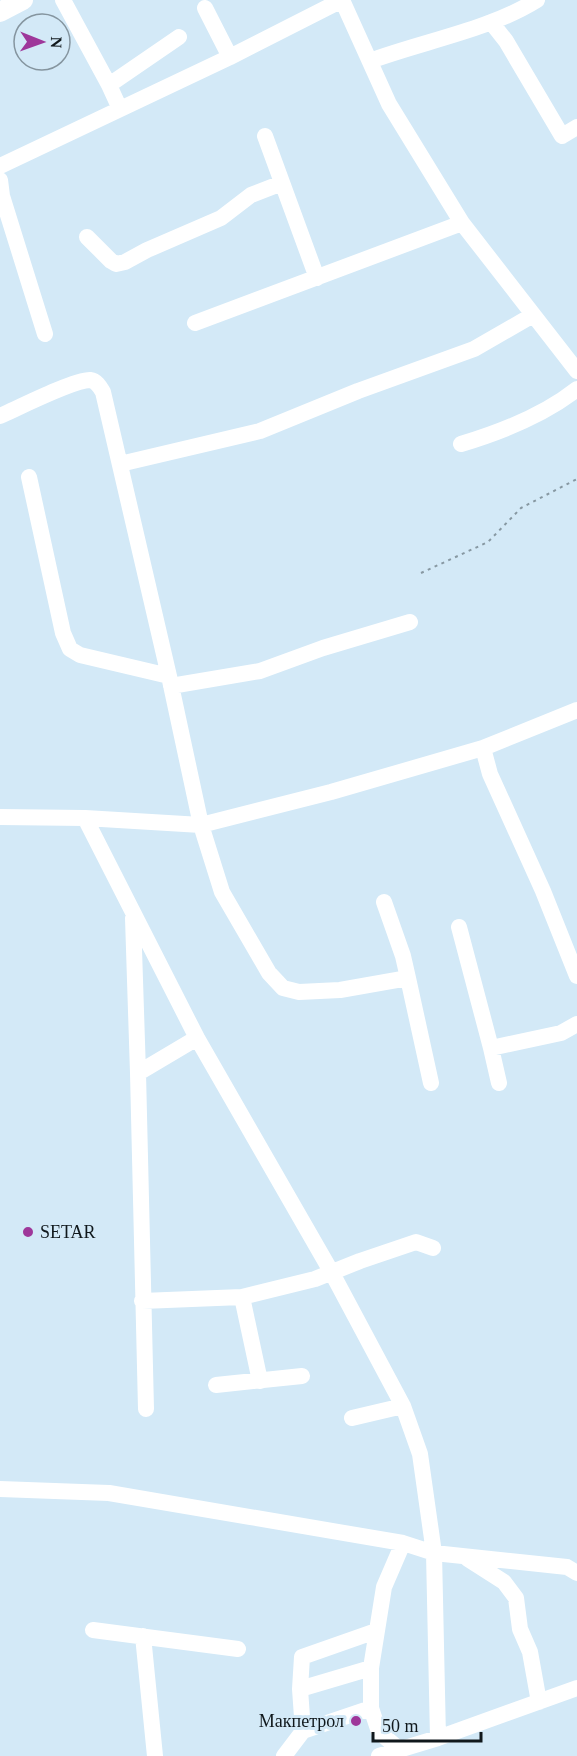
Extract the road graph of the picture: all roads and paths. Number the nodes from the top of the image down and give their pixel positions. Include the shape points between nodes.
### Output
1 (23, 0) edge
2 (63, 0) edge
3 (342, 0) edge
4 (537, 0) edge
5 (205, 8) dead end
6 (0, 12) edge
7 (491, 22) junction
8 (178, 37) dead end
9 (230, 57) junction
10 (370, 62) junction
11 (109, 85) junction
12 (120, 109) junction
13 (577, 127) edge
14 (265, 136) dead end
15 (0, 166) edge
16 (0, 180) edge
17 (282, 183) junction
18 (462, 223) junction
19 (87, 237) dead end
20 (317, 278) junction
21 (533, 315) junction
22 (195, 323) dead end
23 (45, 334) dead end
24 (577, 371) edge
25 (577, 389) edge
26 (0, 416) edge
27 (461, 444) dead end
28 (120, 464) junction
29 (29, 477) dead end
30 (577, 479) edge
31 (422, 573) dead end
32 (410, 622) dead end
33 (170, 681) junction
34 (577, 711) edge
35 (483, 748) junction
36 (0, 818) edge
37 (85, 818) junction
38 (201, 825) junction
39 (384, 902) dead end
40 (132, 910) junction
41 (459, 927) dead end
42 (157, 958) junction
43 (135, 960) junction
44 (577, 976) edge
45 (408, 978) junction
46 (577, 1024) edge
47 (198, 1038) junction
48 (491, 1048) junction
49 (138, 1073) junction
50 (431, 1083) dead end
51 (499, 1083) dead end
52 (433, 1248) dead end
53 (332, 1273) junction
54 (242, 1297) junction
55 (142, 1301) junction
56 (302, 1376) dead end
57 (260, 1381) junction
58 (216, 1385) dead end
59 (403, 1406) junction
60 (147, 1409) dead end
61 (352, 1418) dead end
62 (0, 1490) edge
63 (403, 1543) junction
64 (434, 1552) junction
65 (464, 1556) junction
66 (577, 1573) edge
67 (93, 1630) dead end
68 (376, 1631) junction
69 (143, 1636) junction
70 (238, 1649) dead end
71 (370, 1668) junction
72 (577, 1688) edge
73 (300, 1689) junction
74 (539, 1702) junction
75 (371, 1708) junction
76 (303, 1731) junction
77 (438, 1738) junction
78 (399, 1749) junction
79 (155, 1756) edge
80 (284, 1756) edge
81 (379, 1756) edge

1 - 6 main road
2 - 11 street
3 - 9 street
3 - 10 street
4 - 7 street
5 - 9 street
7 - 10 street
7 - 13 street via 562,136
8 - 11 street
9 - 12 street
10 - 18 street via 389,104
11 - 12 street
12 - 15 street
14 - 17 street
16 - 23 street
17 - 19 street via 251,195 221,218 125,262 111,261
17 - 20 street
18 - 20 street
18 - 21 street
20 - 22 street
21 - 24 street
21 - 28 street via 474,349 260,431
25 - 27 street via 496,434
26 - 28 street via 90,380 104,392
28 - 33 street
29 - 33 street via 63,633 70,649
30 - 31 path via 520,508 488,542
32 - 33 street via 260,670
33 - 38 street
34 - 35 street
35 - 38 street
35 - 44 street via 490,774
36 - 37 street
37 - 38 street
37 - 40 street
38 - 45 street via 222,892 268,973 283,988 299,992 340,990
39 - 45 street
40 - 42 street
40 - 43 street
41 - 48 street
42 - 43 street
42 - 47 street
43 - 49 street
45 - 50 street
46 - 48 street via 561,1033
47 - 49 street
47 - 53 street
48 - 51 street
49 - 55 street
52 - 53 street via 416,1242
53 - 54 street
53 - 59 street
54 - 55 street
54 - 57 street
55 - 60 street
56 - 57 street
57 - 58 street
59 - 61 street
59 - 64 street via 420,1454
62 - 63 street via 109,1493
63 - 64 street
63 - 68 street via 384,1587
64 - 65 street
64 - 77 street
65 - 66 street via 567,1567
65 - 74 street via 504,1582 516,1598
67 - 69 street
68 - 71 street
68 - 73 street via 302,1657
69 - 70 street
69 - 79 street
71 - 73 street
71 - 75 street
72 - 74 street
73 - 76 street
74 - 77 street
75 - 76 street
75 - 78 street via 379,1732
76 - 80 street
77 - 78 street
78 - 81 street

